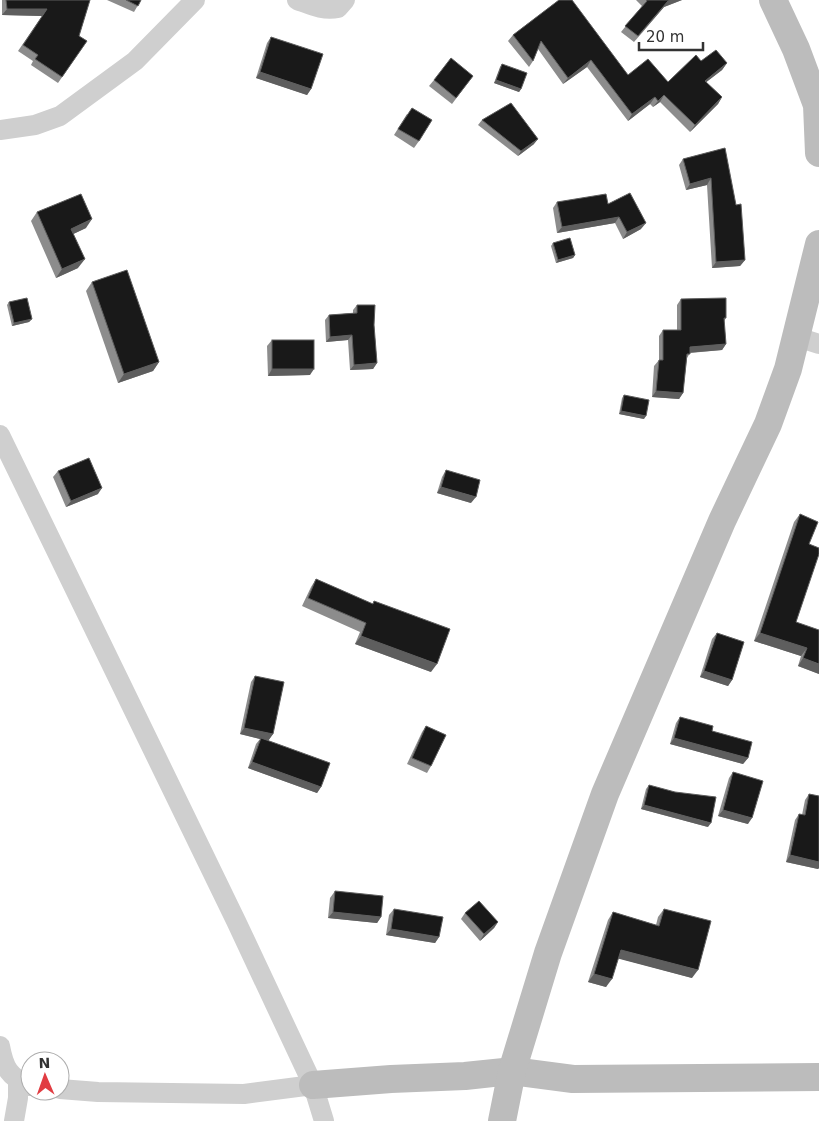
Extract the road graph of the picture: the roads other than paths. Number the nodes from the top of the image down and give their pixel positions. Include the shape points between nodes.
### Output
1 (195, 0) edge
2 (297, 0) edge
3 (345, 0) edge
4 (773, 0) edge
5 (818, 104) edge
6 (0, 130) edge
7 (819, 153) edge
8 (819, 244) edge
9 (808, 341) edge
10 (0, 436) edge
11 (0, 1046) edge
12 (512, 1071) junction
13 (819, 1077) edge
14 (20, 1081) edge
15 (313, 1085) junction
16 (70, 1090) edge
17 (20, 1093) edge
18 (14, 1121) edge
19 (324, 1121) edge
20 (502, 1121) edge

1 - 6 street via 135,61 60,116 35,125
2 - 3 street via 322,9 338,8
4 - 5 main road
5 - 7 main road
8 - 9 main road
9 - 12 main road via 788,369 768,424 722,521 605,794 548,953
10 - 15 street via 147,734
11 - 14 street via 3,1063
12 - 13 main road via 572,1079
12 - 15 main road
12 - 20 main road
15 - 16 street via 244,1094
15 - 19 street
17 - 18 street

